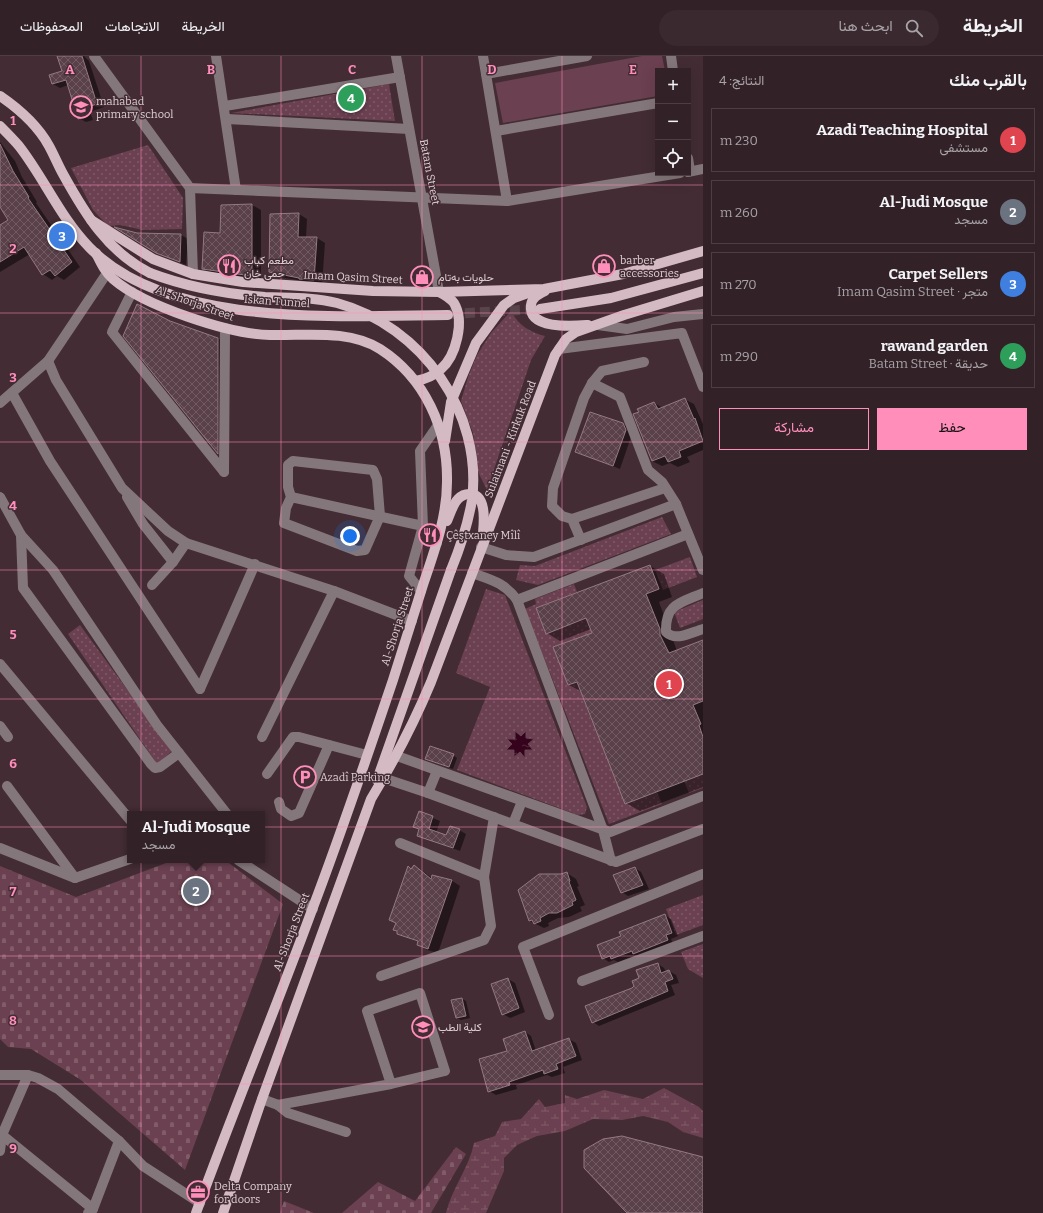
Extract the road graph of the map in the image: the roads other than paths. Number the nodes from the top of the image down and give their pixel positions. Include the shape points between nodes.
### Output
1 (94, 56) edge
2 (216, 56) edge
3 (396, 56) edge
4 (483, 56) edge
5 (587, 56) edge
6 (671, 56) edge
7 (673, 68) edge
8 (486, 74) junction
9 (400, 77) junction
10 (0, 96) edge
11 (655, 104) edge
12 (225, 106) junction
13 (227, 119) junction
14 (0, 126) edge
15 (409, 129) junction
16 (496, 131) junction
17 (703, 169) edge
18 (691, 171) edge
19 (661, 176) edge
20 (190, 188) junction
21 (236, 190) junction
22 (423, 199) junction
23 (507, 201) junction
24 (91, 220) junction
25 (703, 252) edge
26 (110, 270) junction
27 (703, 272) edge
28 (193, 274) junction
29 (567, 286) junction
30 (544, 289) junction
31 (703, 291) edge
32 (132, 292) junction
33 (439, 292) junction
34 (540, 309) tunnel mouth
35 (448, 314) tunnel mouth
36 (703, 314) edge
37 (598, 325) junction
38 (225, 328) junction
39 (627, 330) junction
40 (629, 340) junction
41 (559, 349) junction
42 (48, 361) junction
43 (644, 362) dead end
44 (416, 382) junction
45 (592, 383) junction
46 (703, 387) edge
47 (12, 393) junction
48 (0, 403) edge
49 (438, 425) junction
50 (444, 451) junction
51 (122, 488) junction
52 (665, 488) junction
53 (0, 497) edge
54 (291, 497) junction
55 (676, 504) junction
56 (380, 516) junction
57 (572, 519) junction
58 (423, 526) junction
59 (688, 534) junction
60 (21, 535) junction
61 (581, 540) junction
62 (186, 543) junction
63 (437, 543) junction
64 (481, 548) junction
65 (173, 562) junction
66 (255, 564) junction
67 (703, 570) edge
68 (472, 573) junction
69 (152, 585) dead end
70 (334, 591) junction
71 (421, 591) junction
72 (703, 593) edge
73 (517, 600) junction
74 (412, 621) junction
75 (703, 629) edge
76 (0, 664) edge
77 (0, 726) edge
78 (8, 737) dead end
79 (262, 737) dead end
80 (329, 745) junction
81 (179, 753) junction
82 (367, 755) junction
83 (397, 756) junction
84 (437, 771) junction
85 (267, 774) dead end
86 (383, 778) junction
87 (7, 786) dead end
88 (428, 793) junction
89 (703, 796) edge
90 (371, 799) junction
91 (522, 801) junction
92 (279, 802) dead end
93 (225, 811) edge
94 (127, 816) edge
95 (494, 817) junction
96 (513, 824) junction
97 (703, 829) edge
98 (603, 830) junction
99 (400, 844) dead end
100 (0, 848) edge
101 (127, 860) edge
102 (611, 861) junction
103 (243, 863) edge
104 (703, 874) edge
105 (484, 877) junction
106 (75, 878) junction
107 (313, 909) junction
108 (703, 936) edge
109 (381, 976) dead end
110 (582, 981) dead end
111 (549, 1015) dead end
112 (0, 1075) edge
113 (28, 1075) junction
114 (391, 1084) junction
115 (262, 1099) junction
116 (278, 1105) junction
117 (346, 1132) dead end
118 (2, 1135) junction
119 (119, 1141) junction
120 (0, 1151) edge
121 (198, 1208) edge
122 (90, 1211) edge
123 (223, 1213) edge

1 - 20 street
2 - 12 street
3 - 9 street, Batam Street
4 - 8 street
5 - 8 street
6 - 7 street
8 - 16 street
9 - 12 street
9 - 15 street, Batam Street
10 - 24 main road, Imam Qasim Street via 32,123 49,145
11 - 16 street
12 - 13 street
13 - 15 street
13 - 21 street
14 - 26 main road, Al-Shorja Street via 28,158 70,226
15 - 22 street, Batam Street
16 - 23 street
17 - 18 street
19 - 23 street
20 - 21 street
20 - 28 street
21 - 22 street
22 - 23 street
22 - 33 street, Batam Street
24 - 28 main road, Imam Qasim Street via 153,259
24 - 90 main road, bridge via 120,254 150,273 184,284 224,292 264,297 309,298 337,303 381,322 416,348 451,394 463,422 470,449 472,500 452,570
25 - 29 main road
26 - 32 main road, Al-Shorja Street
26 - 35 main road, Iskan Tunnel via 174,295 243,310 325,316
26 - 42 street
27 - 34 main road via 611,298
28 - 33 main road, Imam Qasim Street via 261,284 372,291
29 - 30 main road
29 - 37 main road via 544,291 535,297 531,306 534,316 554,325
30 - 33 main road, Imam Qasim Street
30 - 50 main road via 509,301 483,333 465,366 453,396
31 - 37 main road
32 - 38 main road, Al-Shorja Street
32 - 38 street via 112,332 224,472
33 - 44 main road via 451,299 456,307 458,325 455,344 451,357 442,369 433,376
36 - 39 street via 674,317
37 - 39 street
37 - 41 main road, Sulaimani - Kirkuk Road via 576,332 566,339
38 - 44 main road, Al-Shorja Street via 260,334 324,335 357,340 380,349
39 - 40 street
40 - 41 street
40 - 46 street via 682,333
41 - 64 main road, Sulaimani - Kirkuk Road
42 - 47 street
42 - 51 street via 56,380
43 - 45 street via 602,371
44 - 49 main road, Al-Shorja Street via 427,398
45 - 52 street via 620,397 648,470
45 - 57 street via 584,398 553,488 552,506 562,516
47 - 48 street
47 - 66 street via 50,461 200,689
49 - 50 main road, Al-Shorja Street
49 - 58 street via 420,452
50 - 63 main road, Al-Shorja Street via 447,494
51 - 62 street via 168,531
51 - 65 street via 143,524
52 - 55 street
52 - 57 street
53 - 60 street
54 - 56 street
54 - 56 street via 284,523 357,552 365,550
54 - 56 street via 288,487 288,465 293,461 374,470
55 - 59 street
55 - 61 street
56 - 58 street
57 - 61 street
58 - 63 street
58 - 71 street via 409,576
59 - 67 street
59 - 73 street
60 - 81 street via 52,570 157,725
60 - 81 street via 23,588 150,764 154,768 160,767
61 - 64 street via 534,557 506,556
62 - 65 street
62 - 66 street
63 - 64 main road via 456,501 466,494 473,494 480,500 484,514
63 - 71 main road, Al-Shorja Street
64 - 68 main road
65 - 69 street
66 - 70 street
68 - 73 street via 509,589
68 - 83 main road via 416,719
70 - 74 street
70 - 79 street
71 - 74 main road, Al-Shorja Street
72 - 75 street via 675,605 666,619 666,632 677,637
73 - 98 street
74 - 82 main road, Al-Shorja Street
76 - 94 street
77 - 78 street
80 - 82 street
80 - 85 street via 293,737
80 - 92 street via 299,813 291,816 281,809
81 - 93 street
82 - 107 main road, Al-Shorja Street
83 - 84 street
83 - 86 main road
84 - 88 street
84 - 91 street
86 - 88 street
86 - 90 main road
87 - 106 street
88 - 95 street
89 - 98 street via 610,832
90 - 115 main road
91 - 96 street
91 - 98 street
95 - 96 street
95 - 105 street
96 - 102 street
97 - 102 street via 616,862
98 - 102 street
99 - 105 street
100 - 106 street
101 - 106 street
103 - 107 street
104 - 111 street via 523,947
105 - 109 street via 491,926 484,940
107 - 121 main road, Al-Shorja Street
108 - 110 street
112 - 113 street
113 - 118 street
113 - 119 street via 58,1089
114 - 114 street via 445,1071 420,993 367,1011
114 - 116 street
115 - 116 street
115 - 123 main road
116 - 117 street via 288,1113
118 - 120 street
118 - 122 street
119 - 121 street via 143,1166
119 - 122 street

